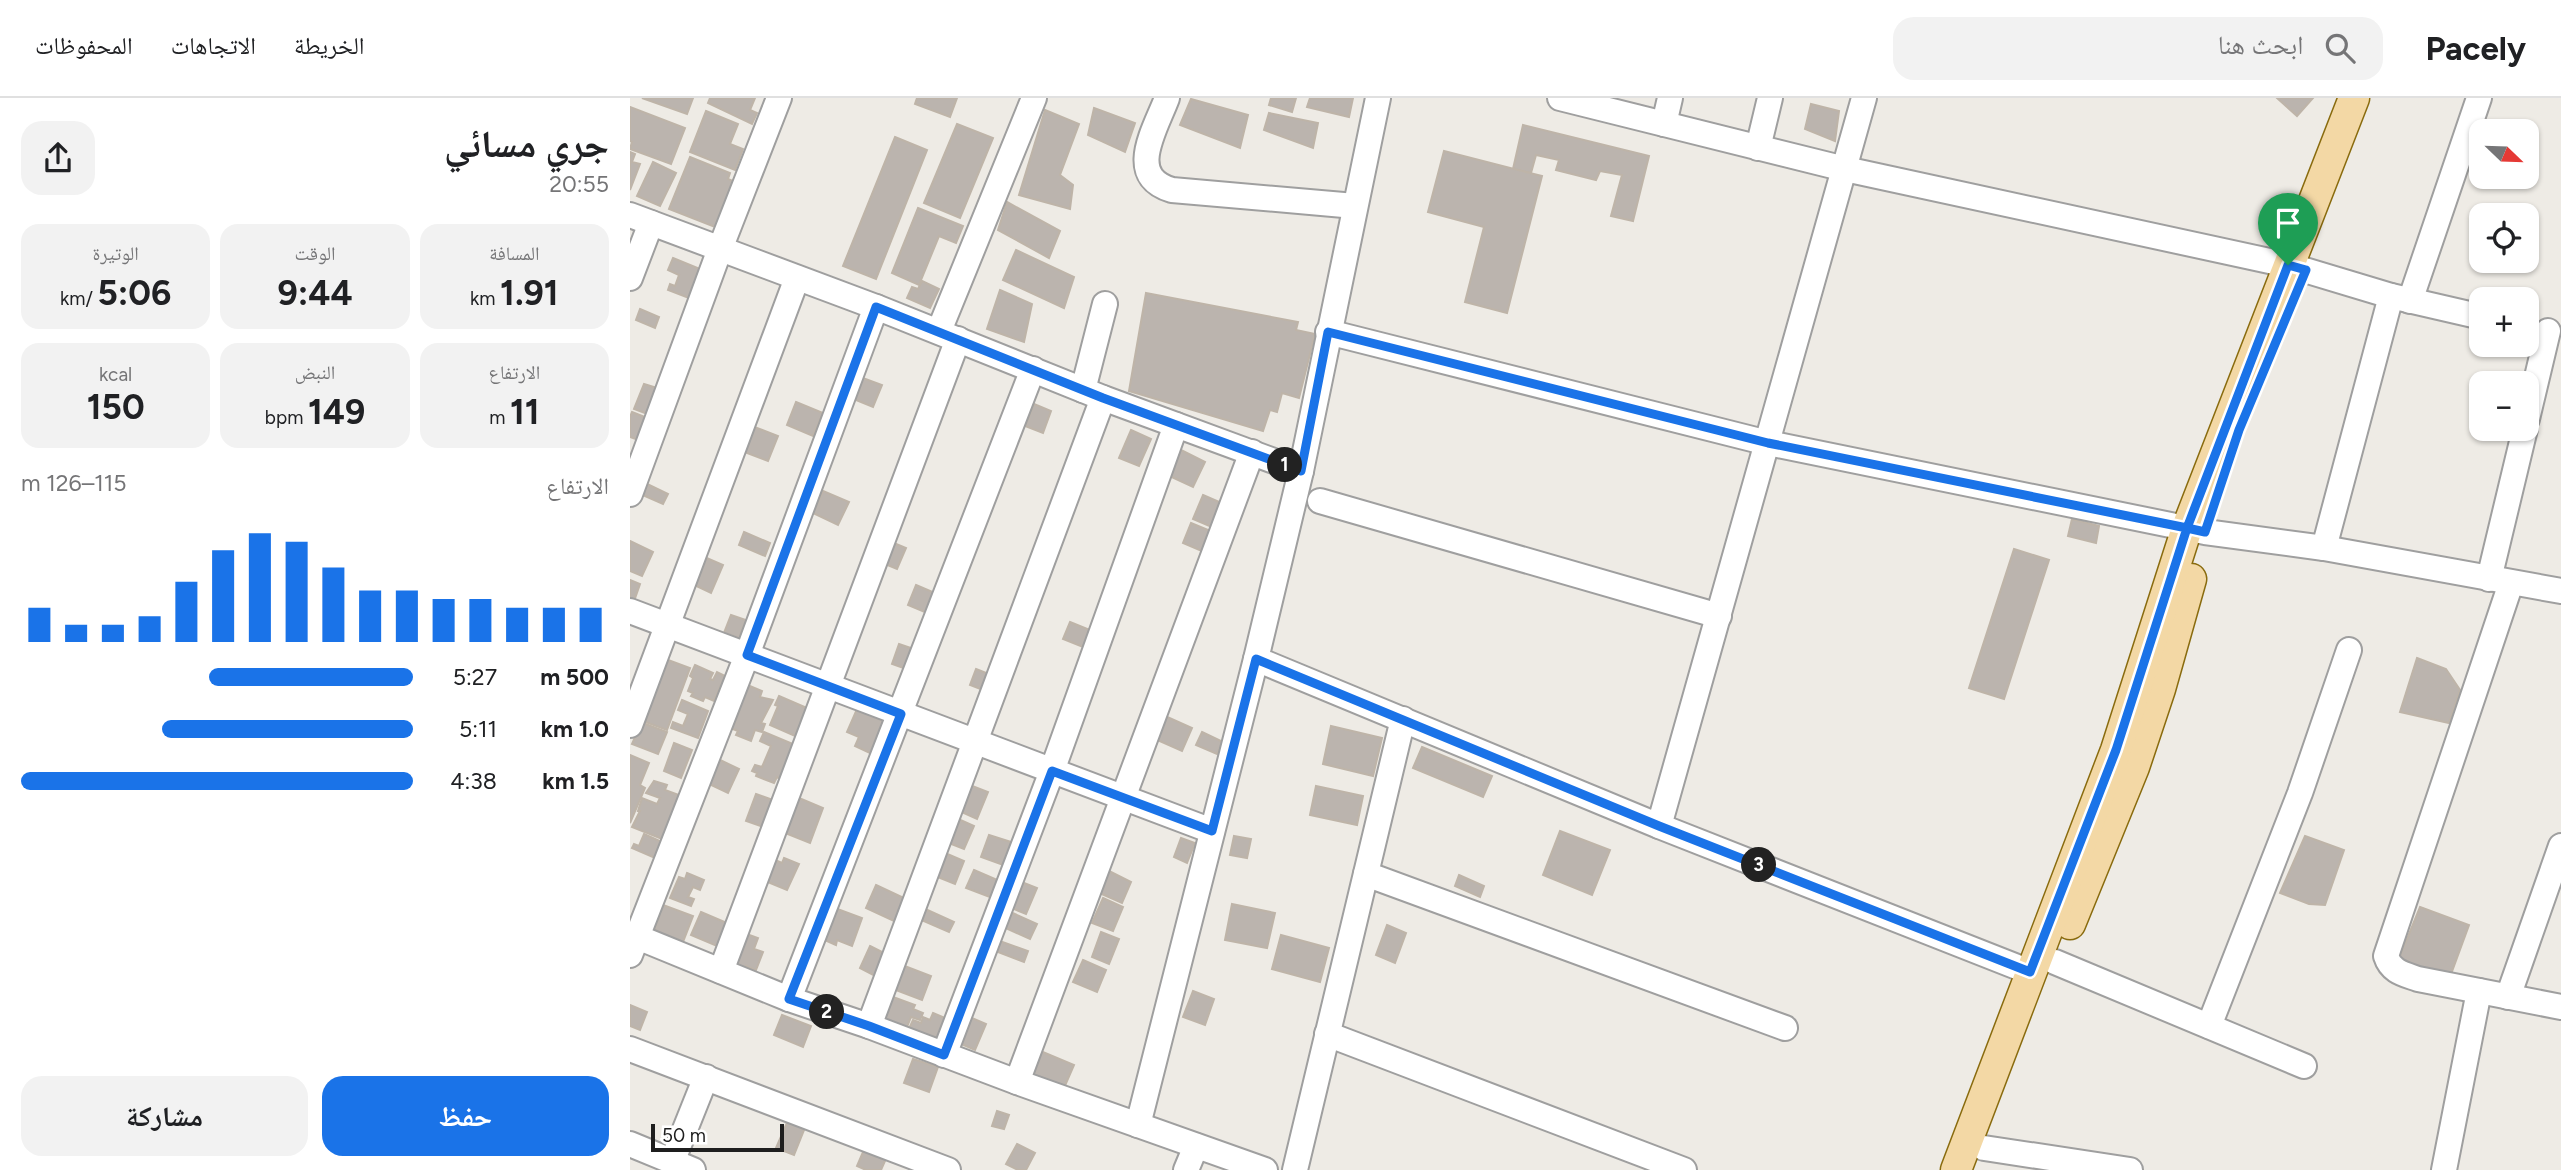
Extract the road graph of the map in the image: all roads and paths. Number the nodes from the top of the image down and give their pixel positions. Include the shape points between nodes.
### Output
1 (779, 98) edge
2 (1034, 98) edge
3 (1167, 98) edge
4 (1378, 98) edge
5 (1670, 98) edge
6 (1770, 98) edge
7 (1864, 98) edge
8 (2354, 98) edge
9 (2371, 98) edge
10 (2479, 98) edge
11 (1569, 99) edge
12 (1664, 124) junction
13 (1758, 148) junction
14 (1845, 169) junction
15 (1355, 206) junction
16 (640, 219) edge
17 (720, 248) junction
18 (2297, 267) junction
19 (630, 278) edge
20 (797, 278) junction
21 (2401, 298) junction
22 (1105, 304) dead end
23 (876, 307) junction
24 (2469, 314) edge
25 (2545, 331) edge
26 (1328, 332) junction
27 (948, 335) junction
28 (1033, 369) junction
29 (2537, 371) edge
30 (1093, 394) junction
31 (1177, 425) junction
32 (2523, 441) edge
33 (1768, 443) junction
34 (1252, 452) junction
35 (1301, 471) junction
36 (630, 494) edge
37 (1320, 501) dead end
38 (2196, 530) junction
39 (2324, 548) junction
40 (2500, 581) junction
41 (2561, 591) edge
42 (630, 611) edge
43 (1718, 616) junction
44 (668, 625) junction
45 (2349, 650) dead end
46 (747, 655) junction
47 (1256, 659) junction
48 (827, 685) junction
49 (901, 714) junction
50 (1403, 719) junction
51 (630, 725) edge
52 (973, 741) junction
53 (1052, 771) junction
54 (1121, 797) junction
55 (1659, 826) junction
56 (1212, 831) junction
57 (2561, 846) edge
58 (1366, 874) junction
59 (632, 942) edge
60 (2043, 967) junction
61 (721, 971) junction
62 (2479, 991) junction
63 (2508, 997) junction
64 (789, 999) junction
65 (2561, 1007) edge
66 (869, 1026) junction
67 (2209, 1026) junction
68 (1785, 1028) dead end
69 (1327, 1034) junction
70 (630, 1049) edge
71 (944, 1055) junction
72 (2304, 1066) dead end
73 (706, 1077) junction
74 (1017, 1082) junction
75 (1138, 1125) junction
76 (630, 1144) edge
77 (1196, 1146) junction
78 (1980, 1159) edge
79 (683, 1166) edge
80 (948, 1170) edge
81 (1186, 1170) edge
82 (1265, 1170) edge
83 (1295, 1170) edge
84 (1684, 1170) edge
85 (1956, 1170) edge
86 (2130, 1170) edge
87 (2444, 1170) edge

1 - 17 street
2 - 27 street
3 - 15 street via 1145,165 1158,186
4 - 15 street
5 - 12 street
6 - 13 street
7 - 14 street
8 - 18 main road
9 - 18 main road
10 - 21 street
11 - 12 street
12 - 13 street
13 - 14 street
14 - 18 street
14 - 33 street
15 - 26 street
16 - 17 street
16 - 19 street
17 - 20 street
17 - 36 street
18 - 21 street
18 - 38 main road
20 - 23 street
20 - 44 street
21 - 24 street
21 - 39 street
22 - 30 street
23 - 27 street
23 - 46 street
25 - 29 street
26 - 33 street
26 - 35 street
27 - 28 street
27 - 48 street
28 - 30 street
28 - 49 street
30 - 31 street
30 - 52 street
31 - 34 street
31 - 53 street
32 - 40 street
33 - 38 street
33 - 43 street
34 - 35 street
34 - 54 street
35 - 47 street
37 - 43 street
38 - 39 street
38 - 60 main road
39 - 40 street
40 - 41 street
40 - 62 street via 2386,956 2389,966 2400,973
42 - 44 street
43 - 55 street
44 - 46 street
44 - 51 street
45 - 67 street via 2300,793
46 - 48 street
46 - 59 street
47 - 50 street
47 - 56 street
48 - 49 street
48 - 61 street
49 - 52 street
49 - 64 street
50 - 55 street
50 - 58 street
52 - 53 street
52 - 66 street
53 - 54 street
53 - 71 street
54 - 56 street
54 - 74 street
55 - 60 street
56 - 75 street
57 - 63 street
58 - 68 street
58 - 69 street
59 - 61 street
60 - 67 street
60 - 78 main road
60 - 85 main road
61 - 64 street
62 - 63 street
62 - 87 street
63 - 65 street
64 - 66 street
66 - 71 street
67 - 72 street
69 - 83 street
69 - 84 street
70 - 73 street
71 - 74 street
73 - 79 street
73 - 80 street
74 - 75 street
75 - 77 street
76 - 79 street
77 - 81 street
77 - 82 street
78 - 86 street

